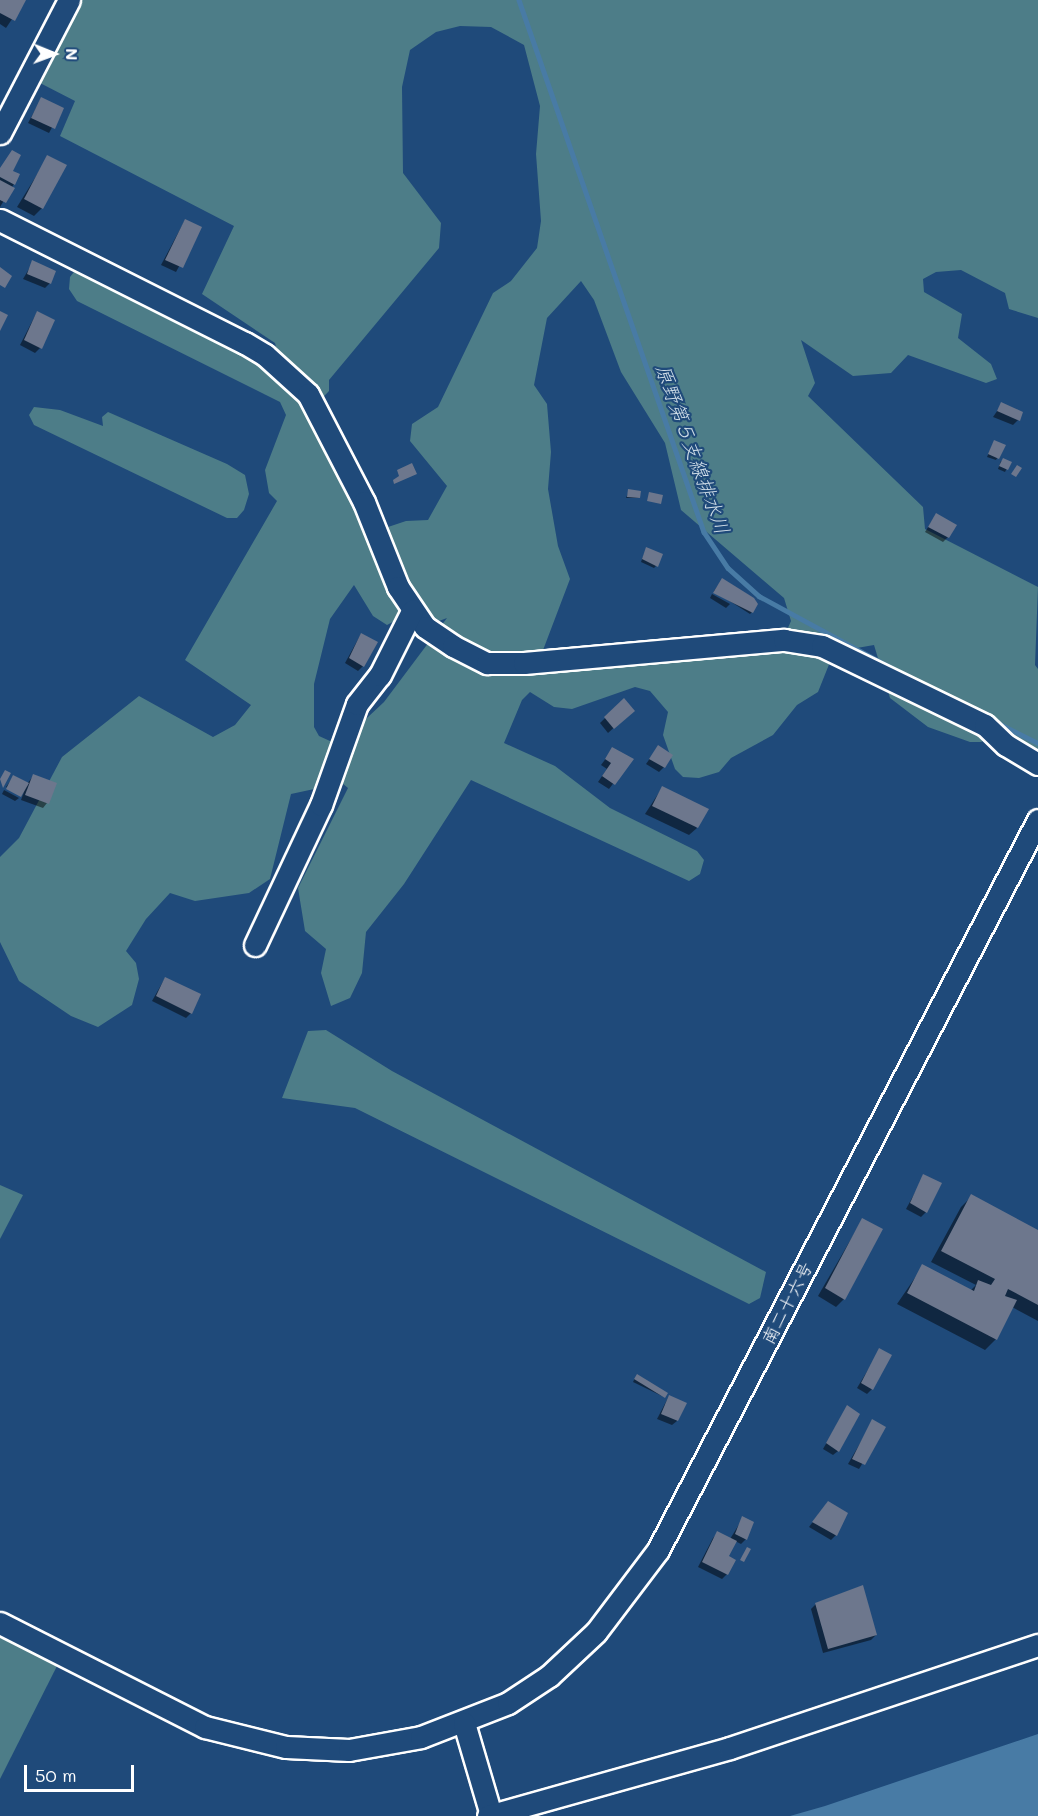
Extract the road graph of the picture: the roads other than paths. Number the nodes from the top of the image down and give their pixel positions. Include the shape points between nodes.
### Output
1 (69, 0) edge
2 (0, 133) edge
3 (0, 220) edge
4 (412, 611) junction
5 (1038, 764) edge
6 (1038, 820) edge
7 (255, 945) dead end
8 (0, 1623) edge
9 (1038, 1645) edge
10 (464, 1723) junction
11 (489, 1816) edge

1 - 2 street
3 - 4 street via 245,343 265,355 308,394 364,502 398,588
4 - 5 street via 425,627 487,663 550,662 784,640 822,646 985,725
4 - 7 street via 380,675 357,704 321,805
6 - 10 street, 南二十六号 via 658,1550 596,1632 549,1676 508,1703
8 - 10 street, 南二十六号 via 205,1727 247,1740 286,1747 349,1750 421,1737
9 - 11 street via 730,1748
10 - 11 street

